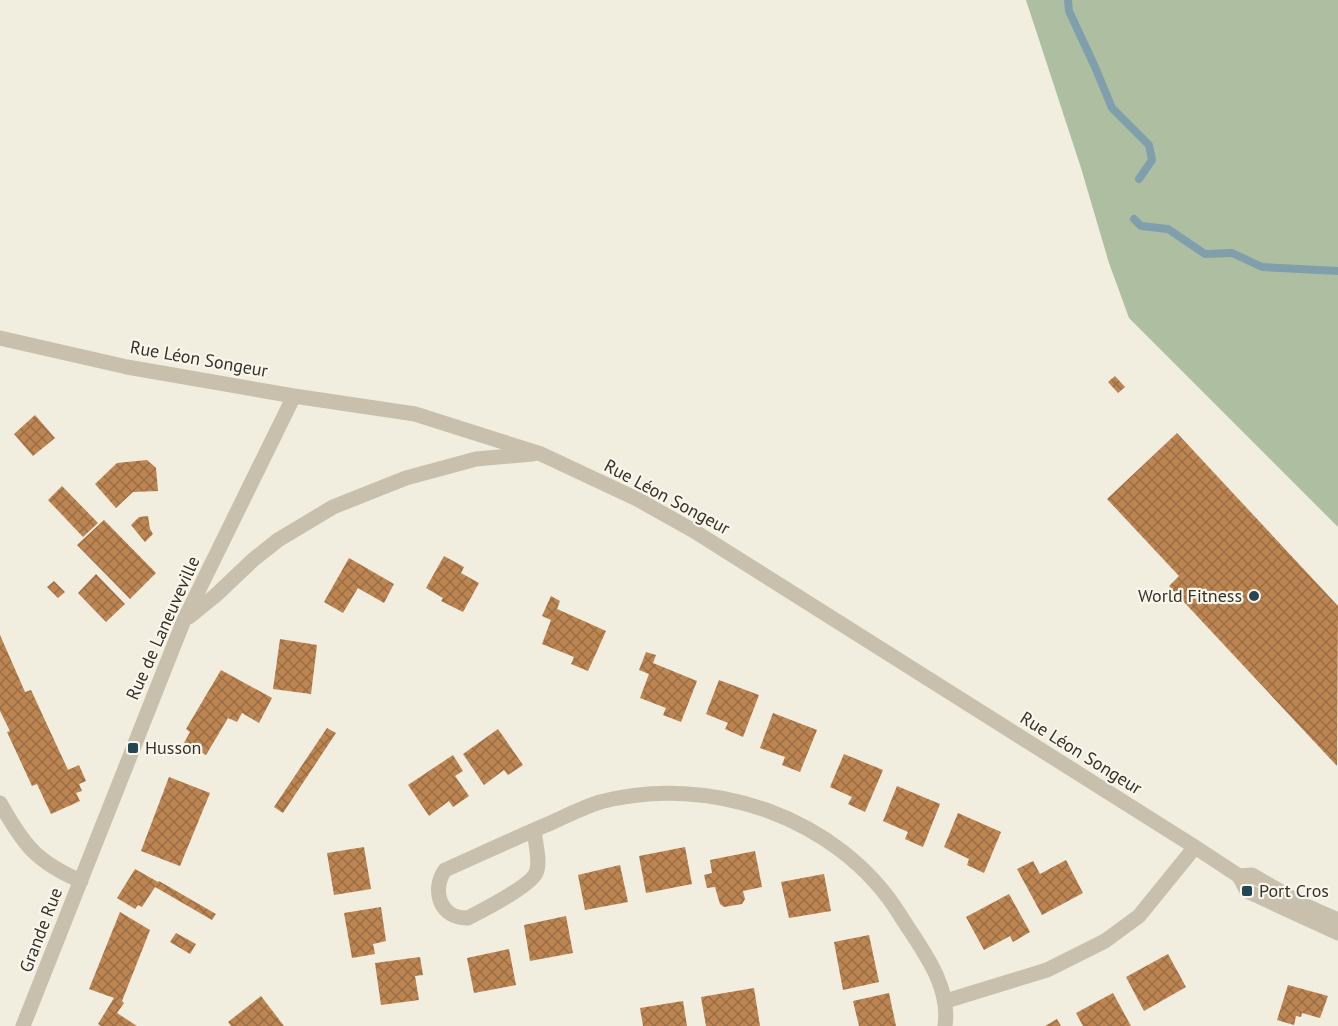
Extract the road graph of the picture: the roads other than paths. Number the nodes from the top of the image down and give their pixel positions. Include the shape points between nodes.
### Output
1 (0, 338) edge
2 (294, 396) junction
3 (541, 454) junction
4 (184, 620) junction
5 (0, 803) edge
6 (534, 830) junction
7 (1195, 847) junction
8 (1239, 876) junction
9 (81, 881) junction
10 (1338, 920) edge
11 (1338, 933) edge
12 (946, 1001) junction
13 (23, 1026) edge
14 (945, 1026) edge

1 - 2 street, Rue Léon Songeur via 127,367
2 - 3 street, Rue Léon Songeur via 415,414
2 - 4 street, Rue de Laneuveville
3 - 4 street via 476,459 406,478 333,507 278,540
3 - 7 street, Rue Léon Songeur via 694,531
4 - 9 street, Rue de Laneuveville
5 - 9 street via 17,834 37,857
6 - 6 street via 445,870 438,880 444,908 459,919 468,918 528,883 538,866
6 - 12 street via 598,803 646,795 722,797 794,821 830,843 877,884 928,959
7 - 8 street, Rue Léon Songeur
7 - 12 street via 1139,916 1106,941 1047,970
8 - 10 street, Rue Léon Songeur via 1252,876
8 - 11 street, Rue Léon Songeur via 1248,891
9 - 13 street, Grande Rue
12 - 14 street

